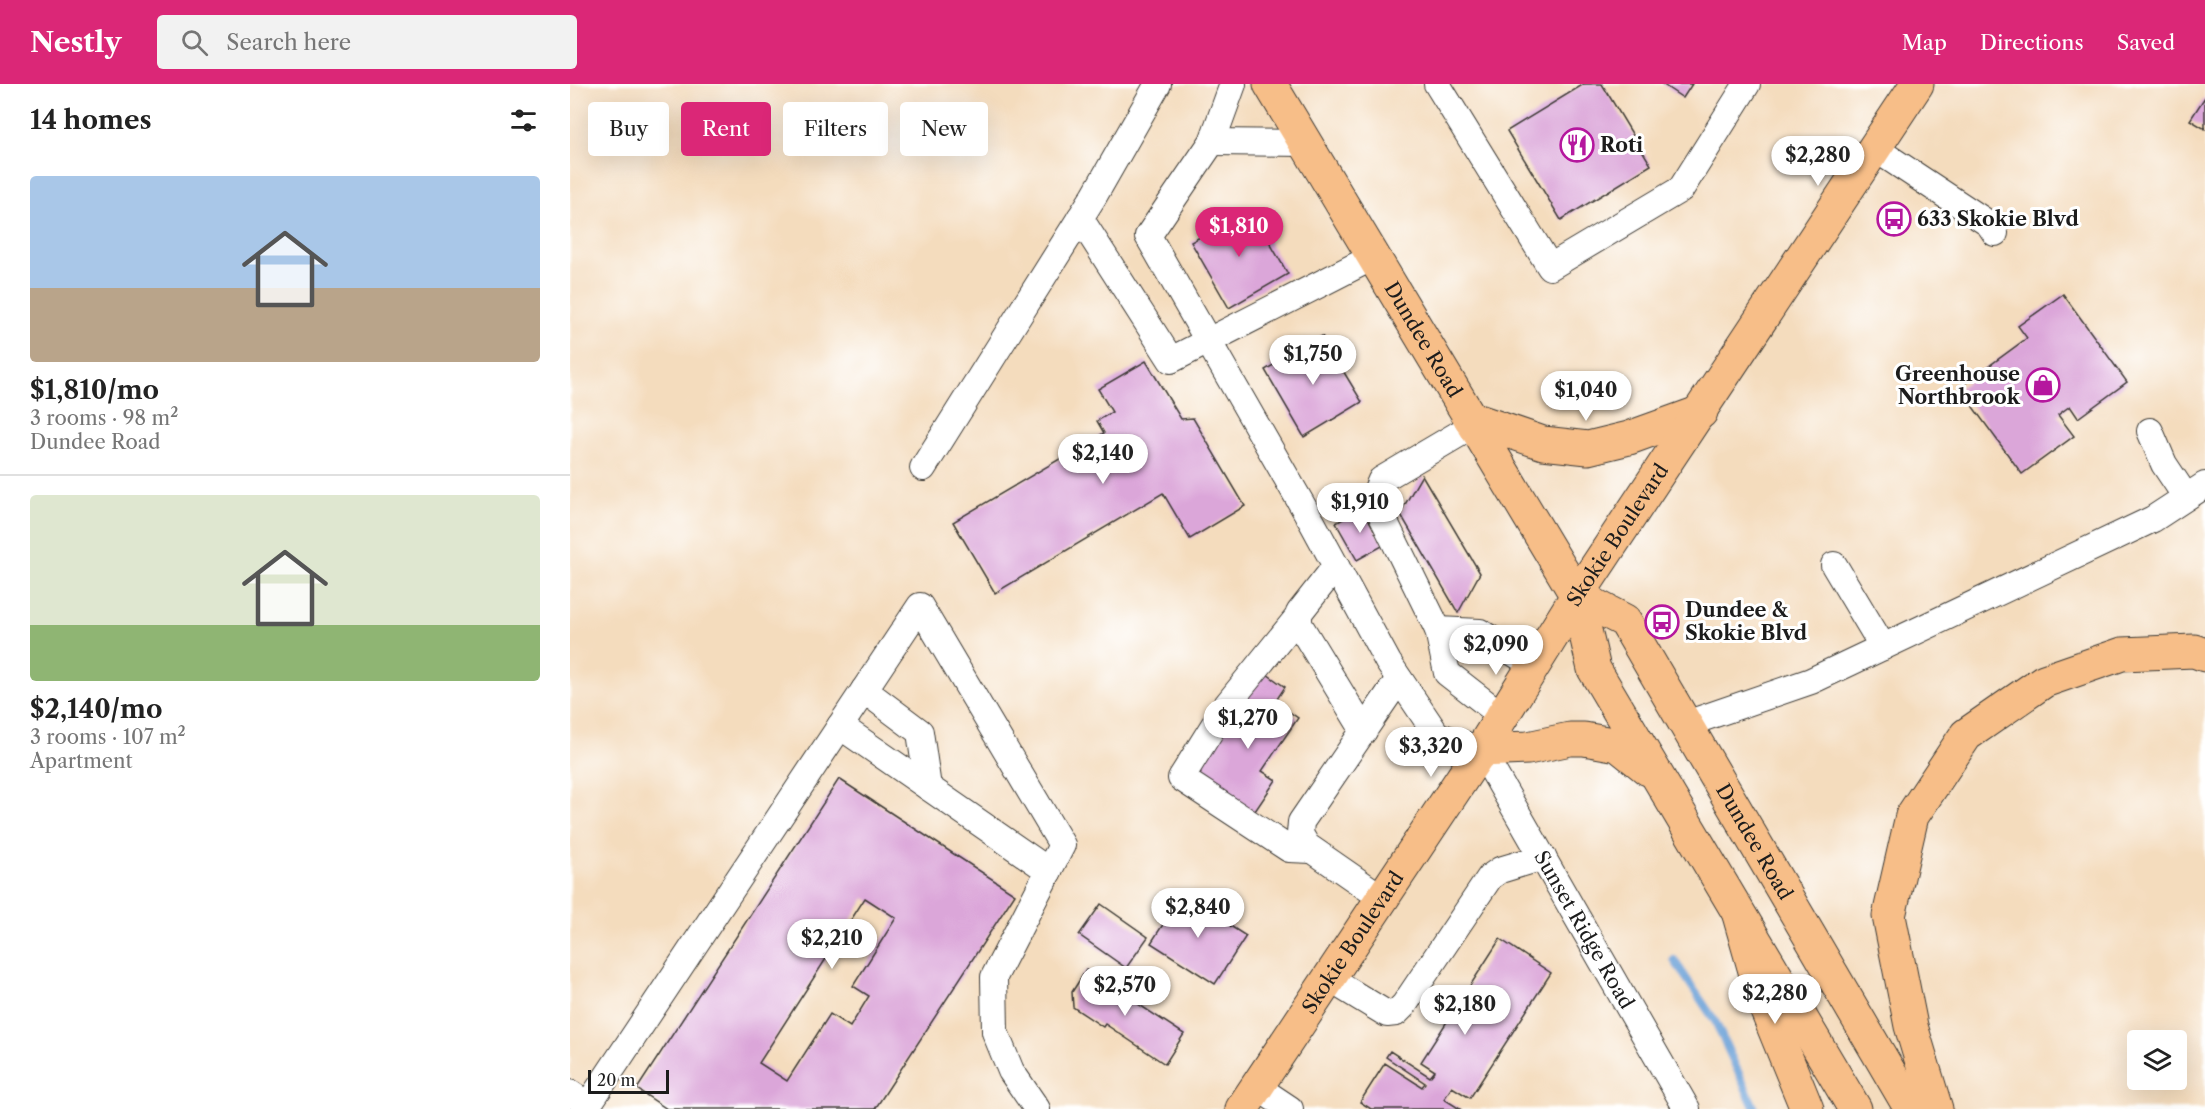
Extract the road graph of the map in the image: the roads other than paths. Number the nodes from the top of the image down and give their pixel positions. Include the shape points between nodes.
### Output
1 (1158, 84) edge
2 (1233, 84) edge
3 (1270, 84) edge
4 (1437, 84) edge
5 (1747, 84) edge
6 (1917, 84) edge
7 (1212, 142) junction
8 (1305, 143) junction
9 (1874, 148) junction
10 (1080, 218) junction
11 (1995, 233) dead end
12 (1373, 257) junction
13 (1208, 341) junction
14 (1701, 412) junction
15 (1472, 422) junction
16 (2150, 431) dead end
17 (923, 468) dead end
18 (2195, 491) edge
19 (1834, 565) dead end
20 (1336, 566) junction
21 (1577, 596) junction
22 (1297, 618) junction
23 (1438, 630) junction
24 (1883, 647) junction
25 (2205, 655) edge
26 (1533, 665) junction
27 (1399, 679) junction
28 (864, 690) junction
29 (1502, 715) junction
30 (1686, 724) junction
31 (840, 726) junction
32 (1364, 731) junction
33 (1481, 750) junction
34 (1659, 777) junction
35 (928, 787) junction
36 (1312, 850) junction
37 (1543, 857) junction
38 (1049, 871) junction
39 (1382, 898) junction
40 (1739, 915) junction
41 (1328, 978) junction
42 (1249, 1098) edge
43 (584, 1102) edge
44 (1036, 1108) edge
45 (1290, 1109) edge
46 (1687, 1109) edge
47 (1808, 1109) edge
48 (1855, 1109) edge
49 (1911, 1109) edge
50 (1936, 1109) edge

1 - 10 street
2 - 7 street
3 - 8 main road, Dundee Road
4 - 5 street via 1550,267 1680,189
6 - 9 main road, Skokie Boulevard
7 - 8 street
7 - 13 street via 1148,236
8 - 12 main road, Dundee Road
9 - 11 street via 1989,224
9 - 14 main road, Skokie Boulevard
10 - 13 street via 1171,360
10 - 17 street
12 - 13 street
12 - 15 main road, Dundee Road
13 - 20 street
14 - 15 main road via 1588,448 1543,443
14 - 21 main road, Skokie Boulevard
15 - 21 main road, Dundee Road
15 - 23 street via 1381,480 1375,494
16 - 18 street via 2164,464
18 - 24 street via 2153,519
19 - 24 street
20 - 22 street
20 - 27 street
21 - 26 main road, Skokie Boulevard
21 - 30 main road, Dundee Road via 1624,621
21 - 34 main road, Dundee Road via 1594,669
22 - 32 street
22 - 36 street via 1226,706 1180,778 1289,849
23 - 26 street via 1480,632
23 - 29 street via 1446,673
24 - 30 street via 1811,681
25 - 50 main road via 2194,651 2122,654 2044,681 1966,735 1912,816 1889,916 1911,1026
26 - 29 main road, Skokie Boulevard
27 - 32 street
27 - 33 street via 1437,735
28 - 31 street
28 - 35 street via 920,732
28 - 38 street via 920,606 1062,845
29 - 33 main road, Skokie Boulevard
30 - 49 main road, Dundee Road
31 - 35 street
31 - 43 street
32 - 36 street via 1301,822 1299,834
33 - 34 main road via 1528,748 1584,739 1618,745
33 - 37 street, Sunset Ridge Road
33 - 39 main road, Skokie Boulevard
34 - 40 main road, Dundee Road
35 - 38 street
36 - 39 street
37 - 41 street via 1500,870 1490,877 1396,1012 1387,1014
37 - 46 street, Sunset Ridge Road
38 - 44 street via 994,977 994,1032 1011,1071
39 - 41 main road, Skokie Boulevard
40 - 47 main road via 1765,1006
40 - 48 main road, Dundee Road
41 - 42 main road, Skokie Boulevard
42 - 45 street

